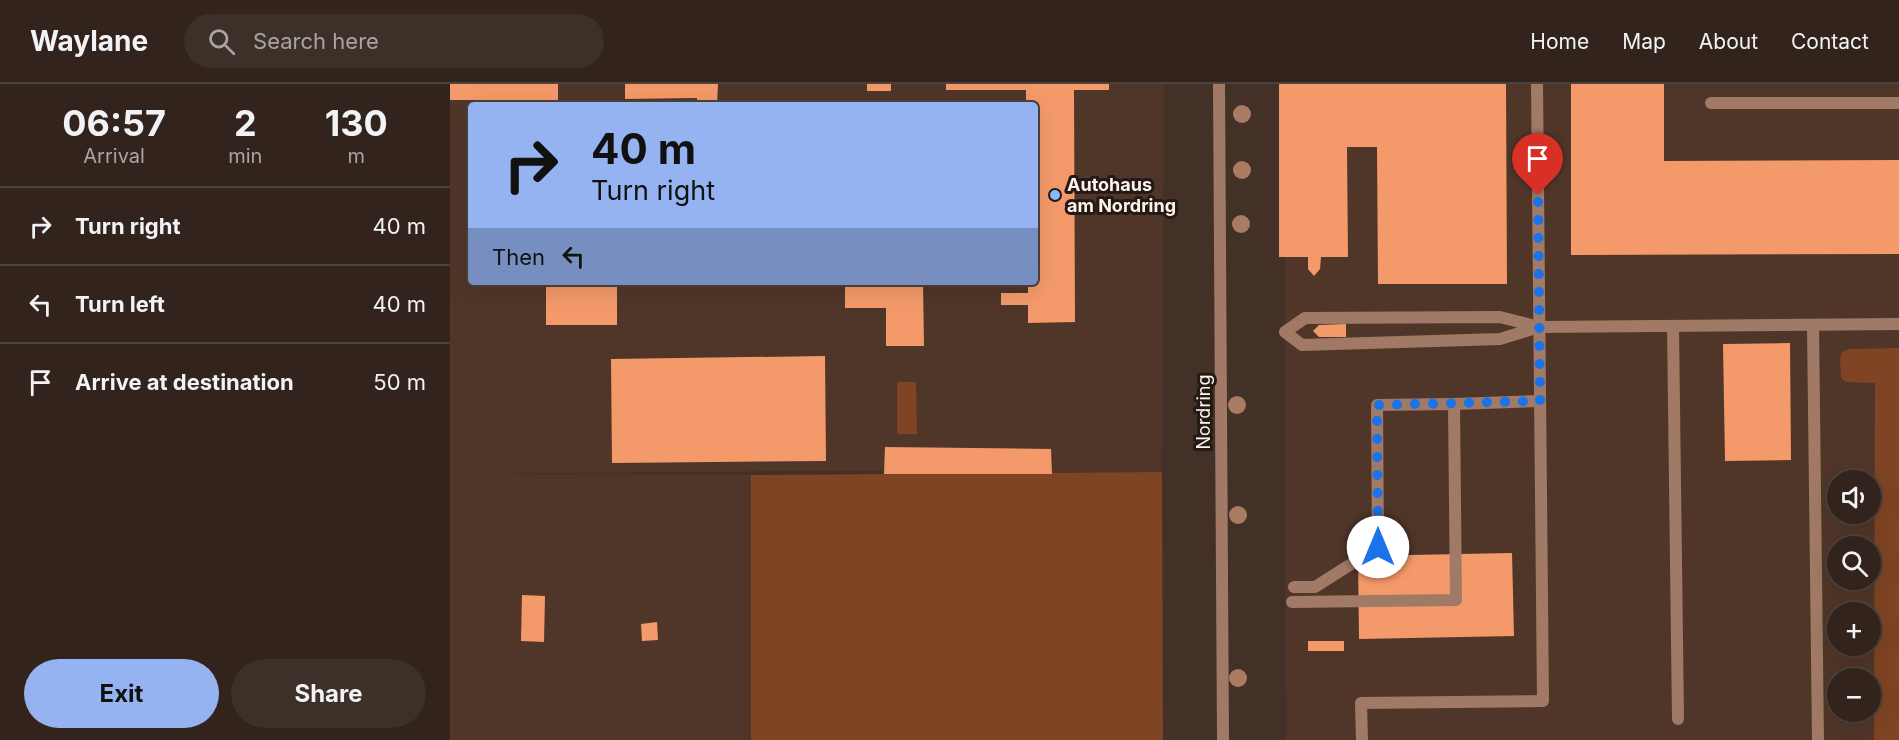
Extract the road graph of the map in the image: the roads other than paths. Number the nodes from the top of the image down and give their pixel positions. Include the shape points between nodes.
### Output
1 (1219, 84) edge
2 (1537, 84) edge
3 (1711, 103) dead end
4 (1899, 103) edge
5 (1813, 324) junction
6 (1899, 324) edge
7 (1673, 326) junction
8 (1539, 327) junction
9 (1540, 401) junction
10 (1454, 404) junction
11 (1294, 587) dead end
12 (1292, 602) dead end
13 (1677, 719) dead end
14 (1222, 740) edge
15 (1362, 740) edge
16 (1818, 740) edge

1 - 14 street, Nordring
2 - 8 street
3 - 4 street
5 - 6 street
5 - 7 street
5 - 16 street
7 - 8 street
7 - 13 street
8 - 8 street via 1500,317 1305,318 1285,332 1302,345 1500,339
8 - 9 street
9 - 10 street
9 - 15 street via 1543,701 1361,703
10 - 11 street via 1377,405 1378,547 1315,587
10 - 12 street via 1456,600

